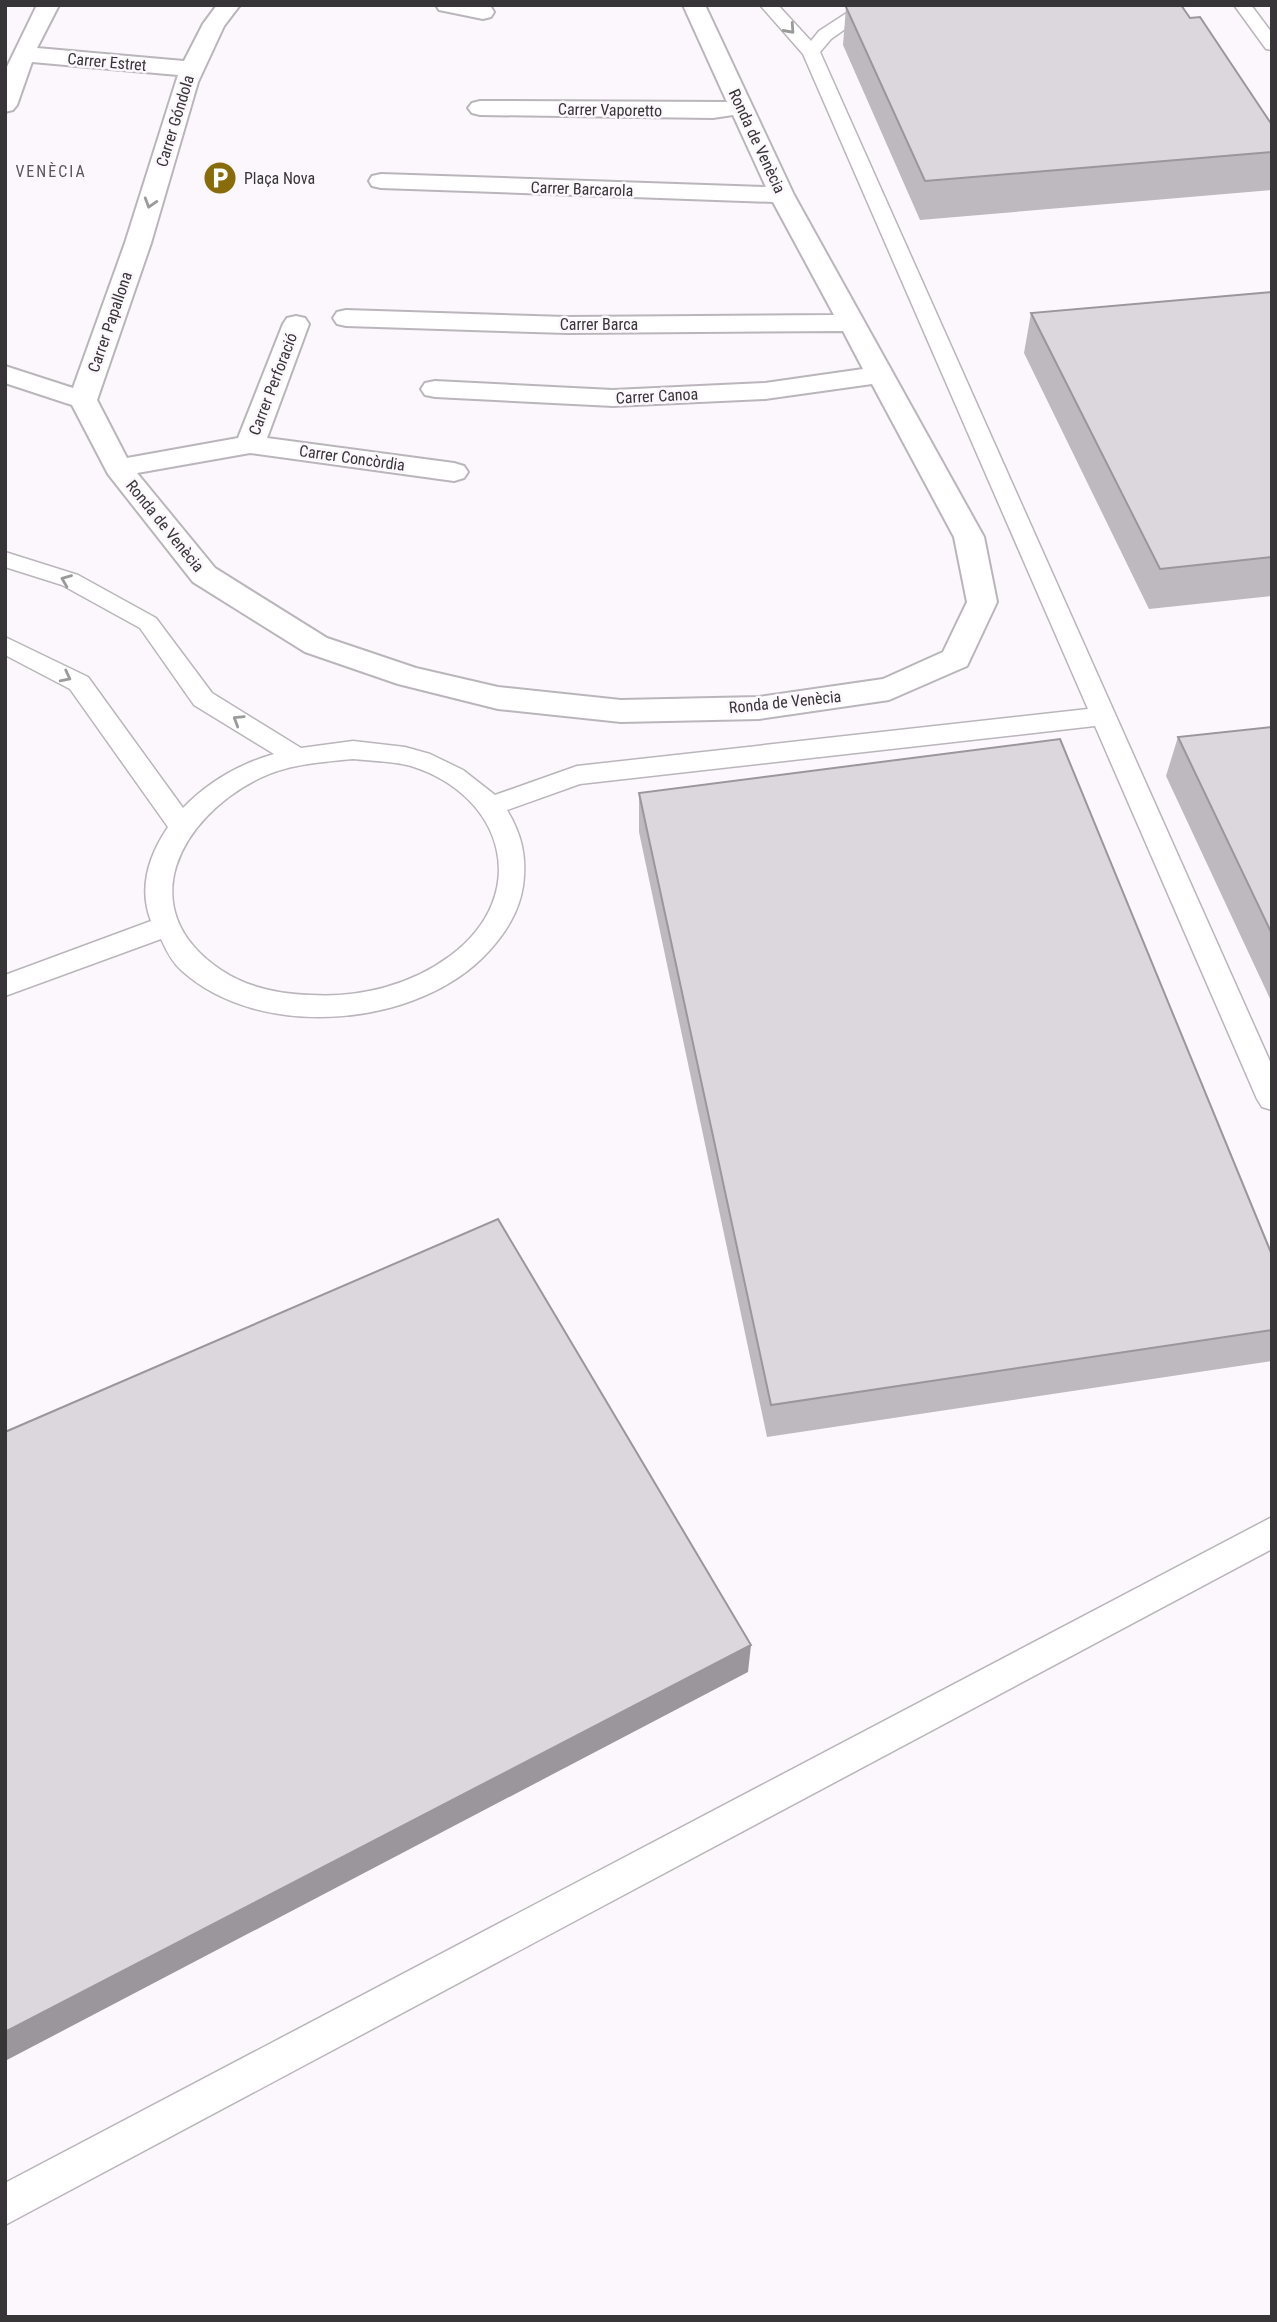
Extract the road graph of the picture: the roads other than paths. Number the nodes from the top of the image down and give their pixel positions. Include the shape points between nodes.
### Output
1 (48, 5) edge
2 (229, 5) edge
3 (447, 5) edge
4 (694, 5) edge
5 (768, 5) edge
6 (871, 5) edge
7 (1242, 5) edge
8 (483, 12) dead end
9 (1272, 45) edge
10 (811, 52) junction
11 (23, 54) junction
12 (191, 69) junction
13 (5, 105) edge
14 (741, 107) junction
15 (480, 108) dead end
16 (381, 181) dead end
17 (782, 195) junction
18 (137, 245) joint
19 (346, 318) dead end
20 (852, 323) junction
21 (296, 324) dead end
22 (5, 374) edge
23 (879, 375) junction
24 (435, 389) dead end
25 (83, 400) junction
26 (250, 444) junction
27 (118, 468) junction
28 (454, 472) dead end
29 (5, 559) edge
30 (5, 645) edge
31 (1105, 716) junction
32 (296, 756) junction
33 (492, 806) junction
34 (181, 825) junction
35 (165, 928) junction
36 (5, 986) edge
37 (1272, 1099) edge
38 (1272, 1532) edge
39 (5, 2205) edge

1 - 11 street
2 - 12 street, Carrer Góndola via 218,15
3 - 8 street
4 - 14 street, Ronda de Venècia
5 -> 10 lane
6 - 10 lane via 825,35
7 - 9 lane
10 - 31 lane
11 - 12 street, Carrer Estret
11 - 13 street
12 -> 18 street, Carrer Góndola
14 - 15 street, Carrer Vaporetto via 713,111
14 - 17 street, Ronda de Venècia
16 - 17 street, Carrer Barcarola
17 - 20 street, Ronda de Venècia
18 - 25 street, Carrer Papallona
19 - 20 street, Carrer Barca via 568,325
20 - 23 street, Ronda de Venècia
21 - 26 street, Carrer Perforació
22 - 25 street
23 - 24 street, Carrer Canoa via 765,391 613,398
23 - 27 street, Ronda de Venècia via 969,537 982,602 956,659 890,689 759,708 621,711 498,698 409,677 316,645 204,575
25 - 27 street, Ronda de Venècia
26 - 27 street, Carrer Concòrdia
26 - 28 street, Carrer Concòrdia
32 -> 29 lane via 203,699 148,623 70,580
30 -> 34 lane via 79,683
31 - 33 lane via 577,775
31 - 37 lane
32 - 33 lane via 353,750 407,757 455,776
32 - 34 lane via 251,771 211,795
33 - 35 lane via 510,843 512,885 495,926 460,963 410,991 351,1006 290,1007 234,992 191,964
34 - 35 lane via 163,858 157,893
35 - 36 lane
38 - 39 lane

